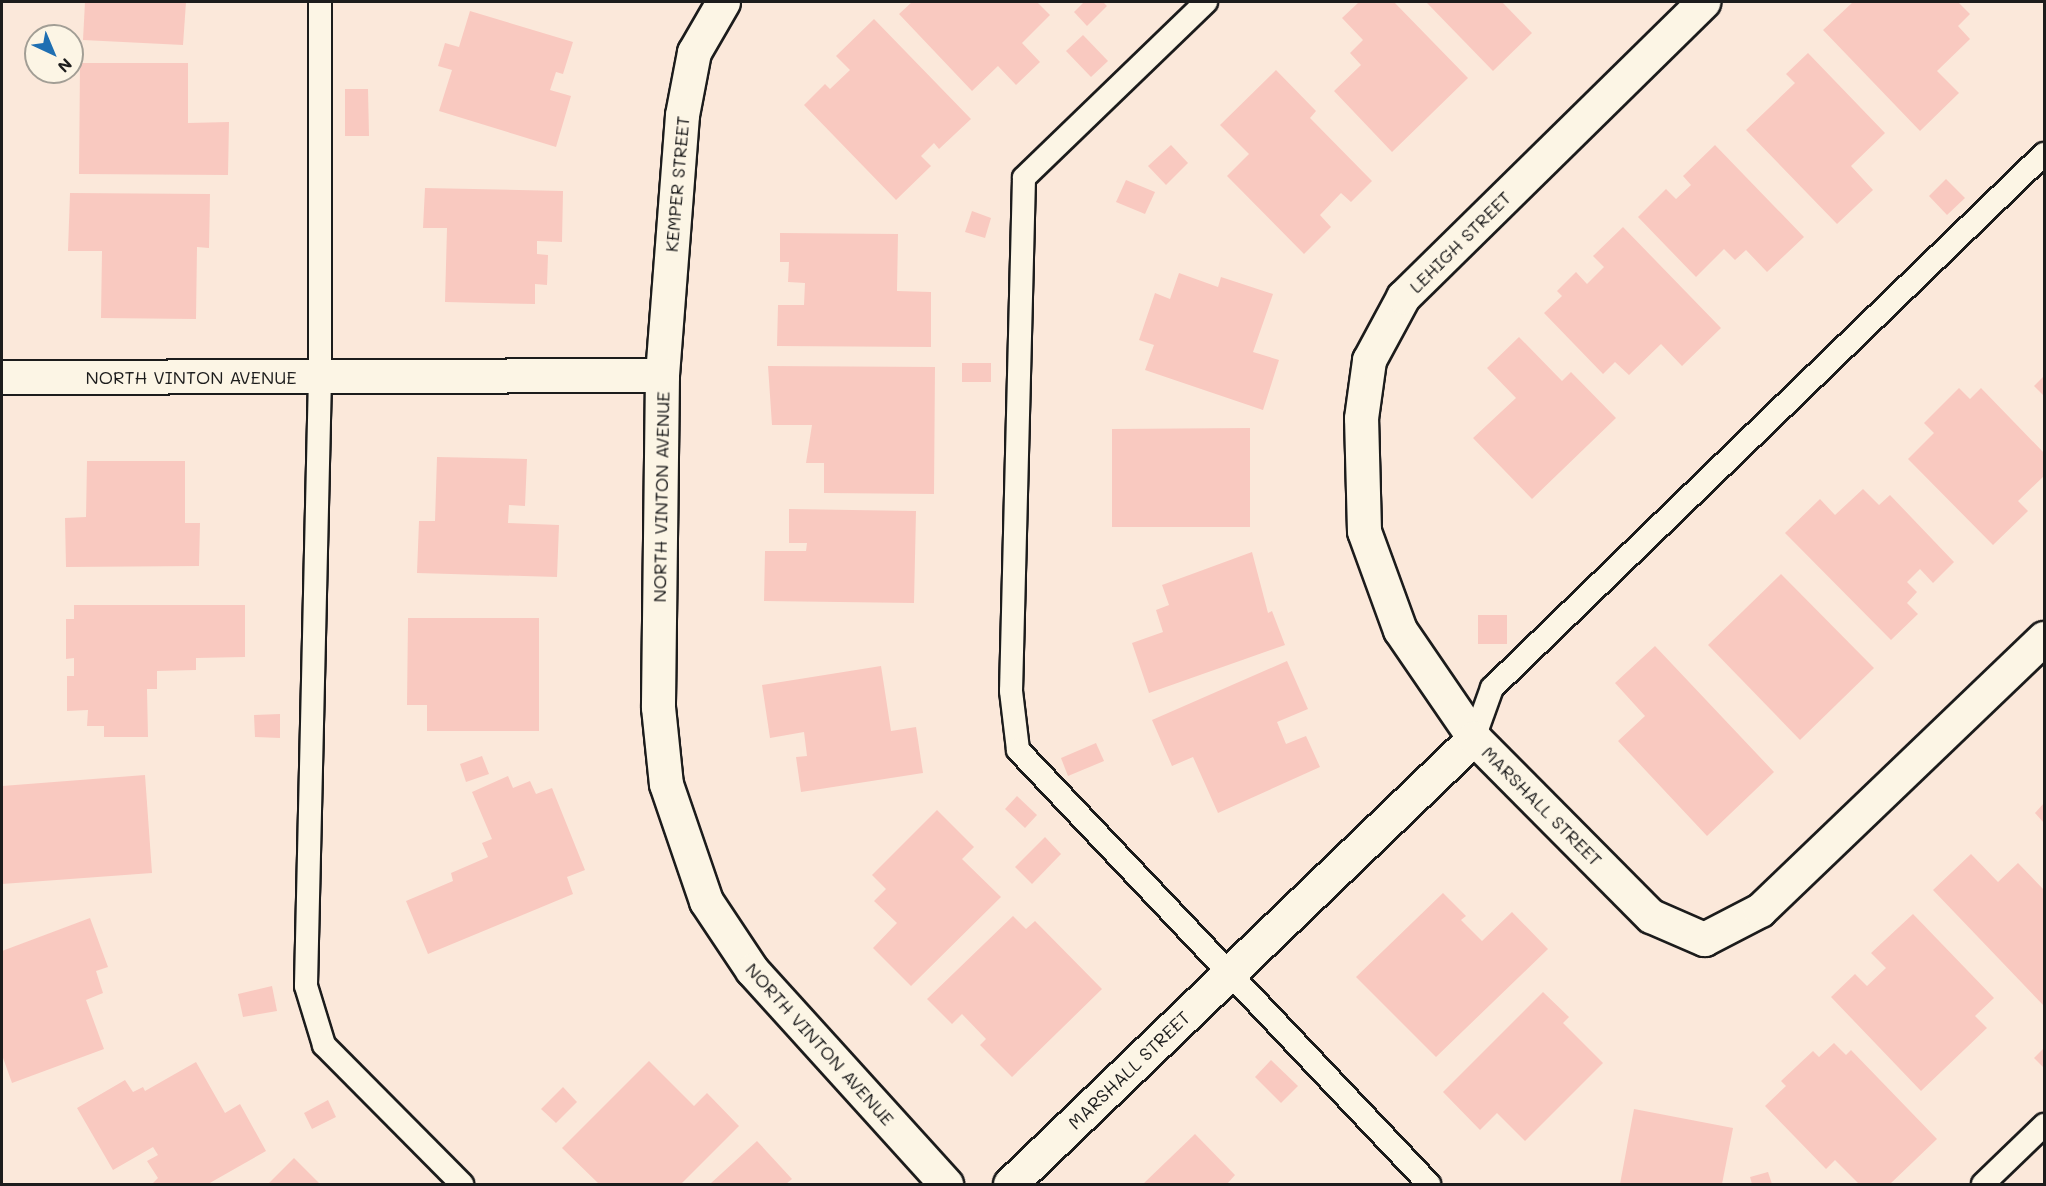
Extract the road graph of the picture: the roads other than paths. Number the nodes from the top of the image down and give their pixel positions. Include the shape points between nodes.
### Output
1 (320, 2) edge
2 (723, 2) edge
3 (1206, 2) edge
4 (1703, 2) edge
5 (2044, 154) edge
6 (662, 375) junction
7 (320, 376) junction
8 (2, 377) edge
9 (2044, 638) edge
10 (1474, 738) junction
11 (1227, 975) junction
12 (2044, 1125) edge
13 (462, 1185) edge
14 (946, 1185) edge
15 (1010, 1185) edge
16 (1429, 1185) edge
17 (1983, 1185) edge

1 - 7 lane
2 - 6 street, KEMPER STREET via 694,51 682,115
3 - 11 lane via 1024,178 1011,691 1018,750
4 - 10 street, LEHIGH STREET via 1404,297 1369,360 1361,418 1364,531 1400,630
5 - 10 lane via 1492,688
6 - 7 street, NORTH VINTON AVENUE
6 - 14 street, NORTH VINTON AVENUE via 658,707 666,784 683,842 706,901 752,970
7 - 8 street, NORTH VINTON AVENUE
7 - 13 lane via 306,986 324,1045
9 - 10 street, MARSHALL STREET via 1760,910 1704,939 1651,916
10 - 11 street, MARSHALL STREET
11 - 15 street, MARSHALL STREET
11 - 16 lane
12 - 17 lane

